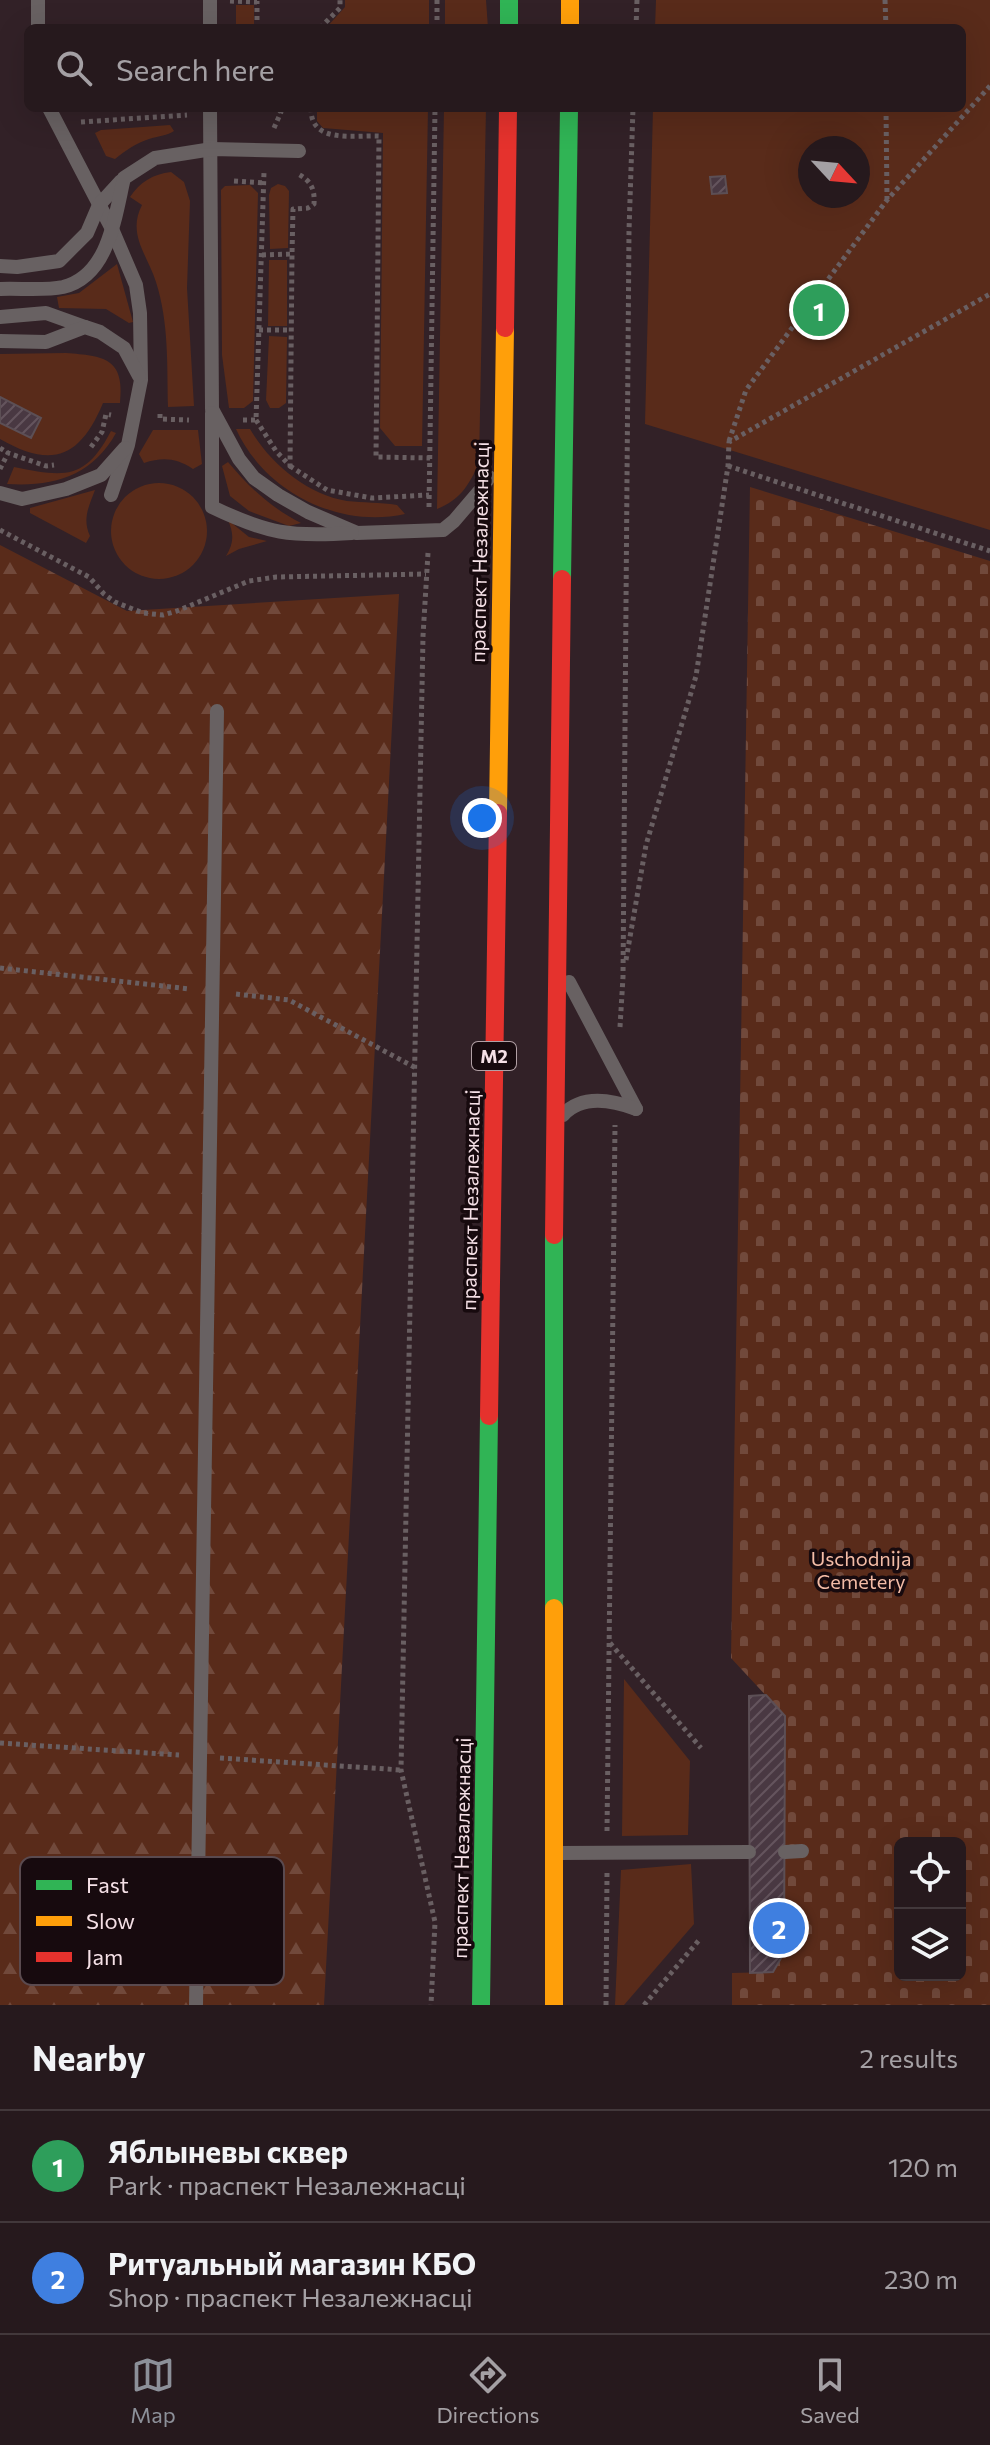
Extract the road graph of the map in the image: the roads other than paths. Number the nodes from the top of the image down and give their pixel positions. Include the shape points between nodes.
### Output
1 (38, 0) edge
2 (210, 0) edge
3 (509, 0) edge
4 (570, 0) edge
5 (38, 24) edge
6 (210, 24) edge
7 (509, 24) edge
8 (570, 24) edge
9 (51, 112) edge
10 (210, 112) edge
11 (508, 112) edge
12 (569, 112) edge
13 (212, 149) junction
14 (299, 151) dead end
15 (124, 178) junction
16 (99, 205) junction
17 (112, 229) junction
18 (0, 266) edge
19 (0, 289) edge
20 (0, 317) edge
21 (85, 327) junction
22 (0, 341) edge
23 (141, 380) junction
24 (212, 409) junction
25 (128, 445) junction
26 (503, 448) junction
27 (0, 493) edge
28 (111, 495) dead end
29 (357, 533) junction
30 (217, 711) dead end
31 (556, 958) junction
32 (554, 1123) junction
33 (802, 1851) dead end
34 (749, 1852) dead end
35 (785, 1852) dead end
36 (554, 1853) junction
37 (198, 1857) edge
38 (196, 1985) edge
39 (196, 2005) edge
40 (481, 2005) edge
41 (554, 2005) edge

1 - 5 lane
2 - 6 lane
3 - 7 main road
4 - 8 main road
9 - 16 lane
10 - 13 lane
11 - 26 main road, праспект Незалежнасці / М2
12 - 31 main road
13 - 14 lane
13 - 15 lane via 155,158
13 - 24 lane
15 - 16 lane
15 - 17 lane
16 - 17 lane
16 - 18 lane via 87,233 59,261
17 - 19 lane via 87,275 63,287
17 - 23 lane via 136,285
20 - 21 lane via 46,313
21 - 22 lane via 46,342
21 - 23 lane via 124,348
23 - 25 lane
24 - 29 lane via 254,478 308,512
24 - 29 lane via 212,507 273,532
25 - 27 lane via 101,475 66,489 22,499
25 - 28 lane
26 - 29 lane via 483,487 443,530
26 - 40 main road, праспект Незалежнасці / М2
30 - 37 lane
31 - 32 main road
31 - 32 lane via 636,1109 591,1100 569,1108
32 - 36 main road
33 - 35 lane
34 - 36 lane
36 - 41 main road
38 - 39 lane

